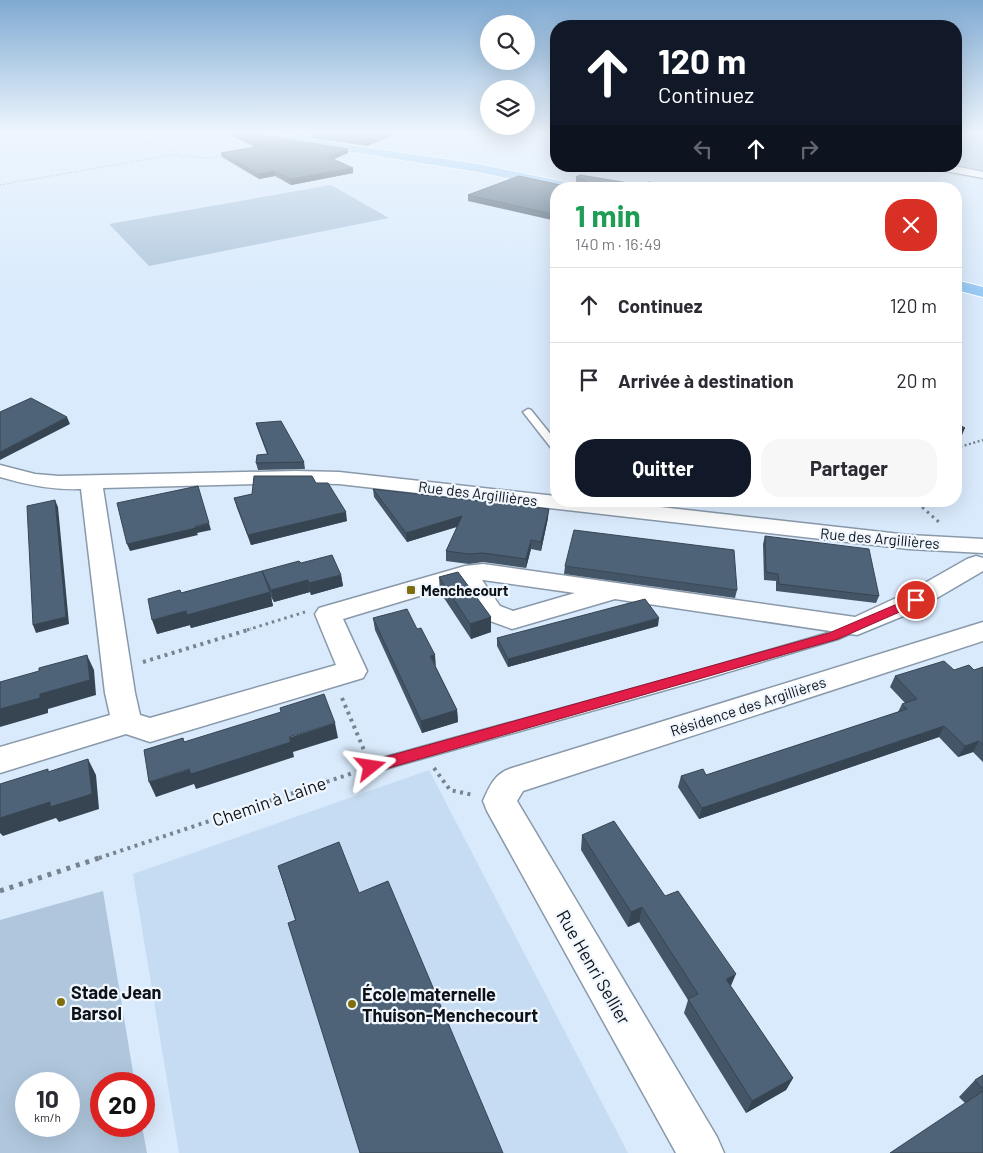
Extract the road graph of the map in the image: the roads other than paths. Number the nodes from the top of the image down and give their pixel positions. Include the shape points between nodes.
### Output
1 (962, 287) edge
2 (983, 292) edge
3 (528, 412) dead end
4 (550, 439) edge
5 (0, 471) edge
6 (90, 483) junction
7 (550, 500) edge
8 (619, 507) edge
9 (980, 556) edge
10 (466, 574) junction
11 (617, 590) junction
12 (857, 626) junction
13 (983, 631) edge
14 (127, 722) junction
15 (0, 760) edge
16 (371, 767) road end
17 (505, 791) joint
18 (701, 1153) edge

1 - 2 main road
3 - 4 lane
5 - 6 street, Rue des Argillières via 35,480
6 - 7 street, Rue des Argillières via 339,478
6 - 14 street
8 - 9 street, Rue des Argillières via 908,542
9 - 12 street via 932,592
10 - 11 street via 483,572
10 - 11 street via 491,612 512,620
10 - 14 street via 328,614 352,671 150,730
11 - 12 street
12 - 16 lane via 708,673
13 - 17 street, Résidence des Argillières
14 - 15 street
17 - 18 street, Rue Henri Sellier

